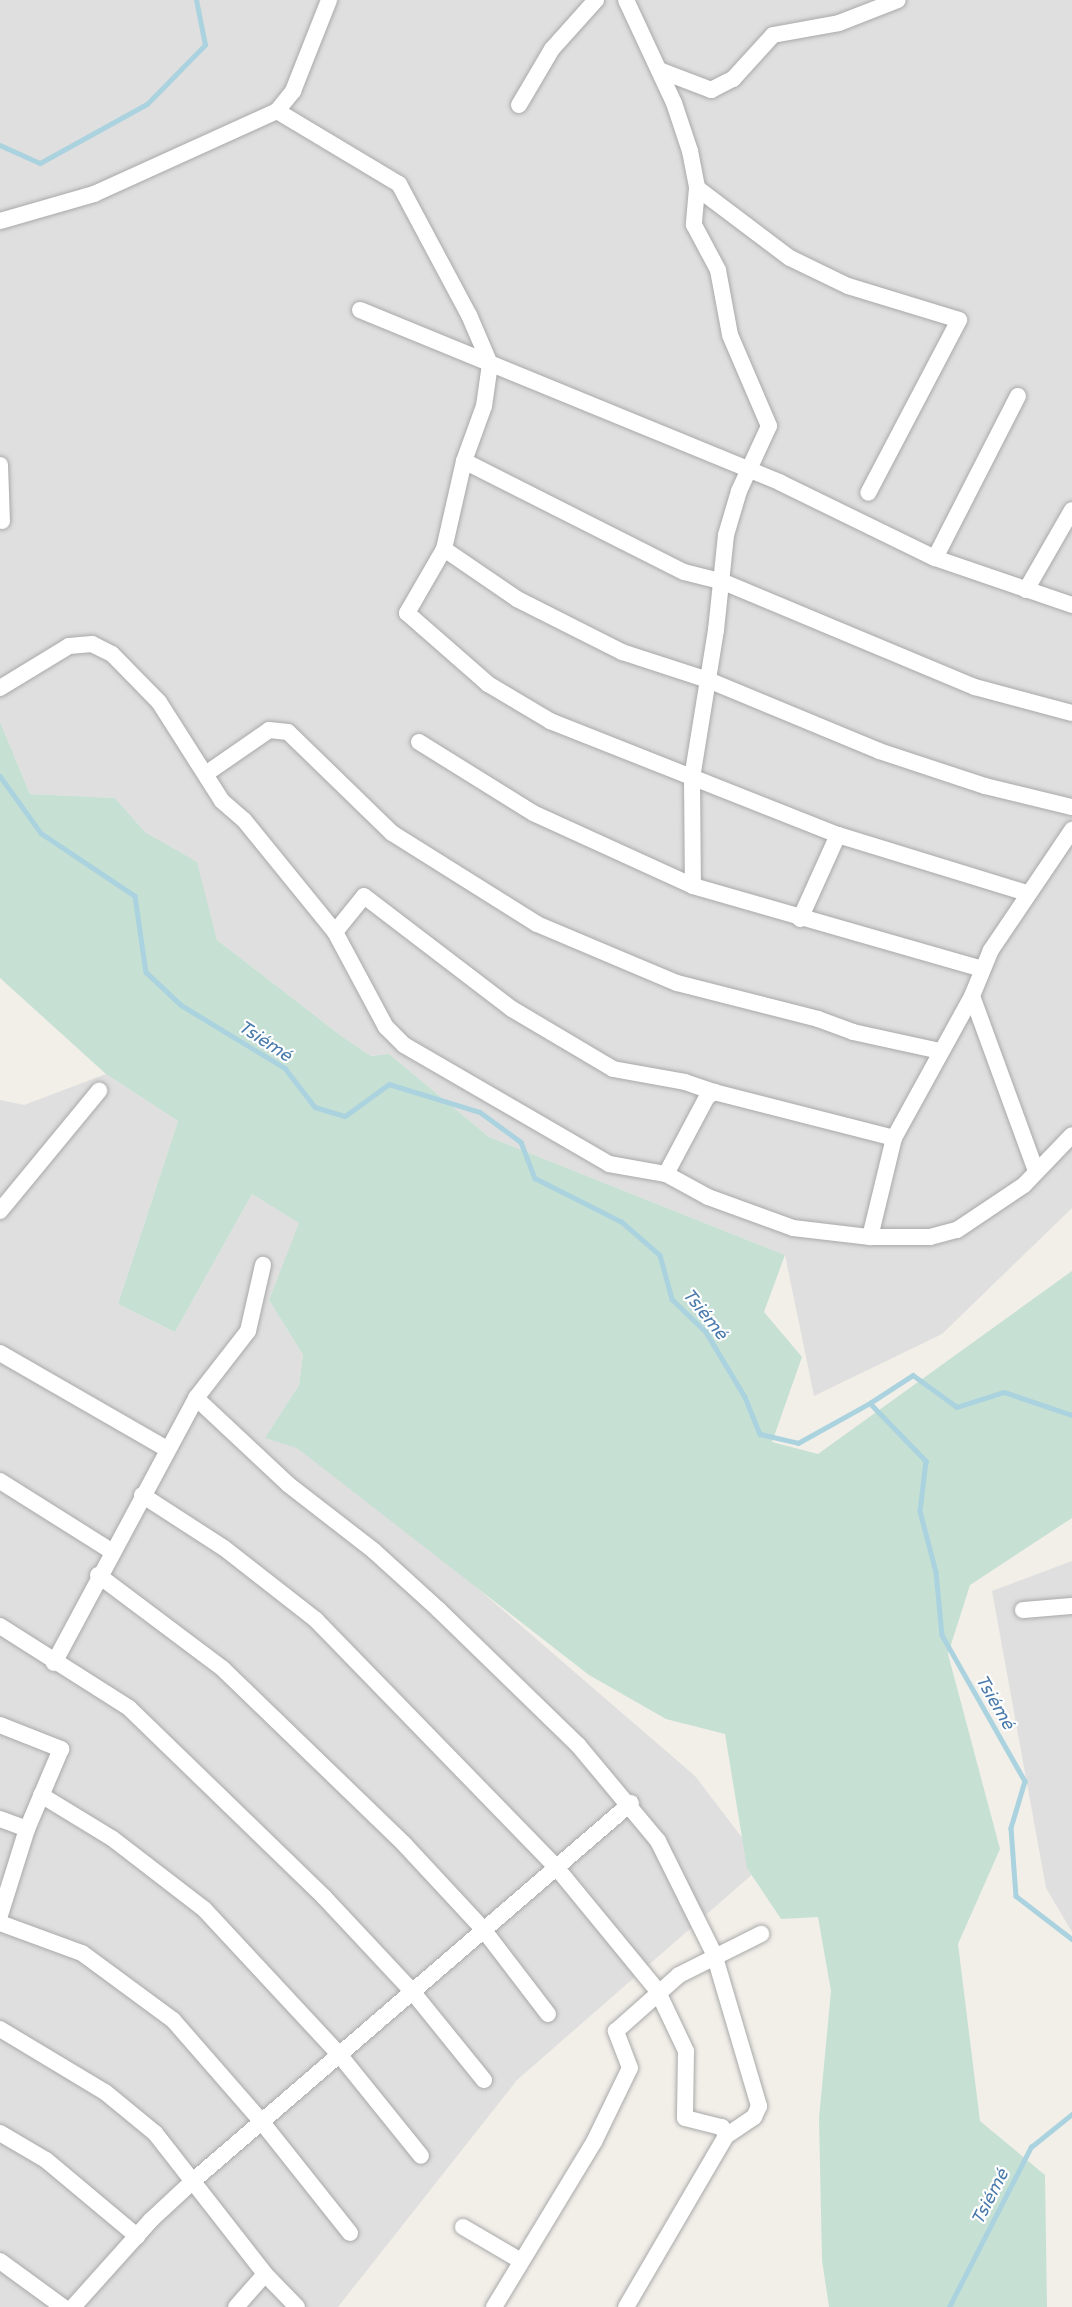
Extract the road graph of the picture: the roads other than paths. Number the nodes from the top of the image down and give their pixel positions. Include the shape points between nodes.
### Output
1 (329, 0) edge
2 (596, 0) edge
3 (626, 0) edge
4 (898, 0) edge
5 (659, 70) junction
6 (519, 105) dead end
7 (277, 111) junction
8 (697, 188) junction
9 (0, 221) edge
10 (360, 310) dead end
11 (490, 364) junction
12 (1018, 396) dead end
13 (464, 461) junction
14 (0, 465) edge
15 (749, 471) junction
16 (868, 493) dead end
17 (1072, 510) edge
18 (2, 521) dead end
19 (444, 549) junction
20 (935, 558) junction
21 (721, 581) junction
22 (1026, 590) junction
23 (1072, 604) edge
24 (708, 680) junction
25 (0, 688) edge
26 (1072, 713) edge
27 (419, 742) dead end
28 (207, 772) junction
29 (692, 779) junction
30 (1072, 807) edge
31 (1072, 831) edge
32 (838, 835) junction
33 (693, 886) junction
34 (1026, 893) junction
35 (800, 919) junction
36 (335, 932) junction
37 (982, 969) junction
38 (972, 996) junction
39 (940, 1051) junction
40 (99, 1091) dead end
41 (714, 1092) junction
42 (1072, 1135) edge
43 (894, 1138) junction
44 (1036, 1171) junction
45 (666, 1174) junction
46 (0, 1211) edge
47 (870, 1237) junction
48 (263, 1265) dead end
49 (0, 1353) edge
50 (196, 1398) junction
51 (167, 1449) junction
52 (0, 1481) edge
53 (142, 1495) junction
54 (111, 1551) junction
55 (98, 1575) junction
56 (1072, 1606) edge
57 (1023, 1610) dead end
58 (0, 1626) edge
59 (54, 1664) junction
60 (0, 1725) edge
61 (41, 1795) junction
62 (631, 1803) junction
63 (0, 1819) edge
64 (27, 1829) junction
65 (556, 1867) junction
66 (0, 1915) edge
67 (0, 1923) edge
68 (483, 1929) junction
69 (761, 1934) dead end
70 (714, 1954) junction
71 (411, 1989) junction
72 (657, 1990) junction
73 (548, 2014) dead end
74 (0, 2029) edge
75 (338, 2053) junction
76 (484, 2080) dead end
77 (261, 2121) junction
78 (0, 2133) edge
79 (726, 2136) junction
80 (422, 2156) dead end
81 (194, 2180) junction
82 (463, 2227) dead end
83 (350, 2233) dead end
84 (137, 2236) junction
85 (0, 2261) edge
86 (521, 2262) junction
87 (265, 2274) junction
88 (63, 2307) edge
89 (73, 2307) edge
90 (236, 2307) edge
91 (297, 2307) edge
92 (494, 2307) edge
93 (626, 2307) edge

1 - 7 street via 293,91
2 - 6 street via 552,49
3 - 5 street
4 - 5 street via 839,23 773,35 733,79 711,90
5 - 8 street via 690,151
7 - 9 street via 94,194
7 - 11 street via 399,184 469,315
8 - 15 street via 694,225 718,270 730,335 769,426
8 - 16 street via 790,258 848,286 958,320
10 - 11 street
11 - 13 street via 484,406
11 - 15 street
12 - 20 street
13 - 19 street
13 - 21 street via 684,572
14 - 18 street
15 - 20 street
15 - 21 street via 726,535
17 - 22 street
19 - 24 street via 517,599 622,652
19 - 29 street via 407,613 488,684 550,721
20 - 22 street
21 - 24 street
21 - 26 street via 975,687
22 - 23 street
24 - 29 street
24 - 30 street via 879,751 985,786
25 - 28 street via 69,646 92,644 112,654 144,685
27 - 33 street via 533,813
28 - 36 street via 222,801 244,820
28 - 39 street via 269,730 288,732 392,832 537,924 677,983 818,1019 853,1032
29 - 32 street
29 - 33 street
31 - 34 street
32 - 34 street
32 - 35 street
33 - 35 street
34 - 37 street
35 - 37 street
36 - 41 street via 364,896 512,1009 613,1069 685,1082
36 - 45 street via 376,1010 404,1046 609,1164
37 - 38 street
38 - 39 street
38 - 44 street
39 - 43 street
40 - 46 street
41 - 43 street
41 - 45 street via 707,1097
42 - 44 street
43 - 47 street
44 - 47 street via 1024,1185 957,1230 930,1237
45 - 47 street via 708,1197 793,1228
48 - 50 street via 248,1331
49 - 51 street
50 - 51 street
50 - 62 street via 289,1485 374,1551 439,1611
51 - 53 street
52 - 54 street
53 - 54 street
53 - 65 street via 224,1548 316,1620
54 - 55 street
55 - 59 street
55 - 68 street via 223,1670 405,1845
56 - 57 street
58 - 59 street
59 - 71 street via 129,1708 324,1897
60 - 61 street via 61,1749
61 - 64 street
61 - 75 street via 113,1839 204,1909
62 - 65 street
62 - 70 street via 667,1856
63 - 64 street
64 - 66 street
65 - 68 street
65 - 72 street
67 - 77 street via 82,1953 138,1990 173,2020
68 - 71 street
68 - 73 street
69 - 70 street
70 - 72 street
70 - 79 street via 759,2106 754,2117
71 - 75 street
71 - 76 street
72 - 79 street via 686,2050 685,2118 722,2127
72 - 86 street via 616,2031 630,2068 594,2142
74 - 81 street via 131,2111
75 - 77 street
75 - 80 street
77 - 81 street
77 - 83 street
78 - 84 street via 46,2160
79 - 93 street
81 - 84 street
81 - 87 street
82 - 86 street
84 - 89 street
85 - 88 street
86 - 92 street
87 - 90 street
87 - 91 street

